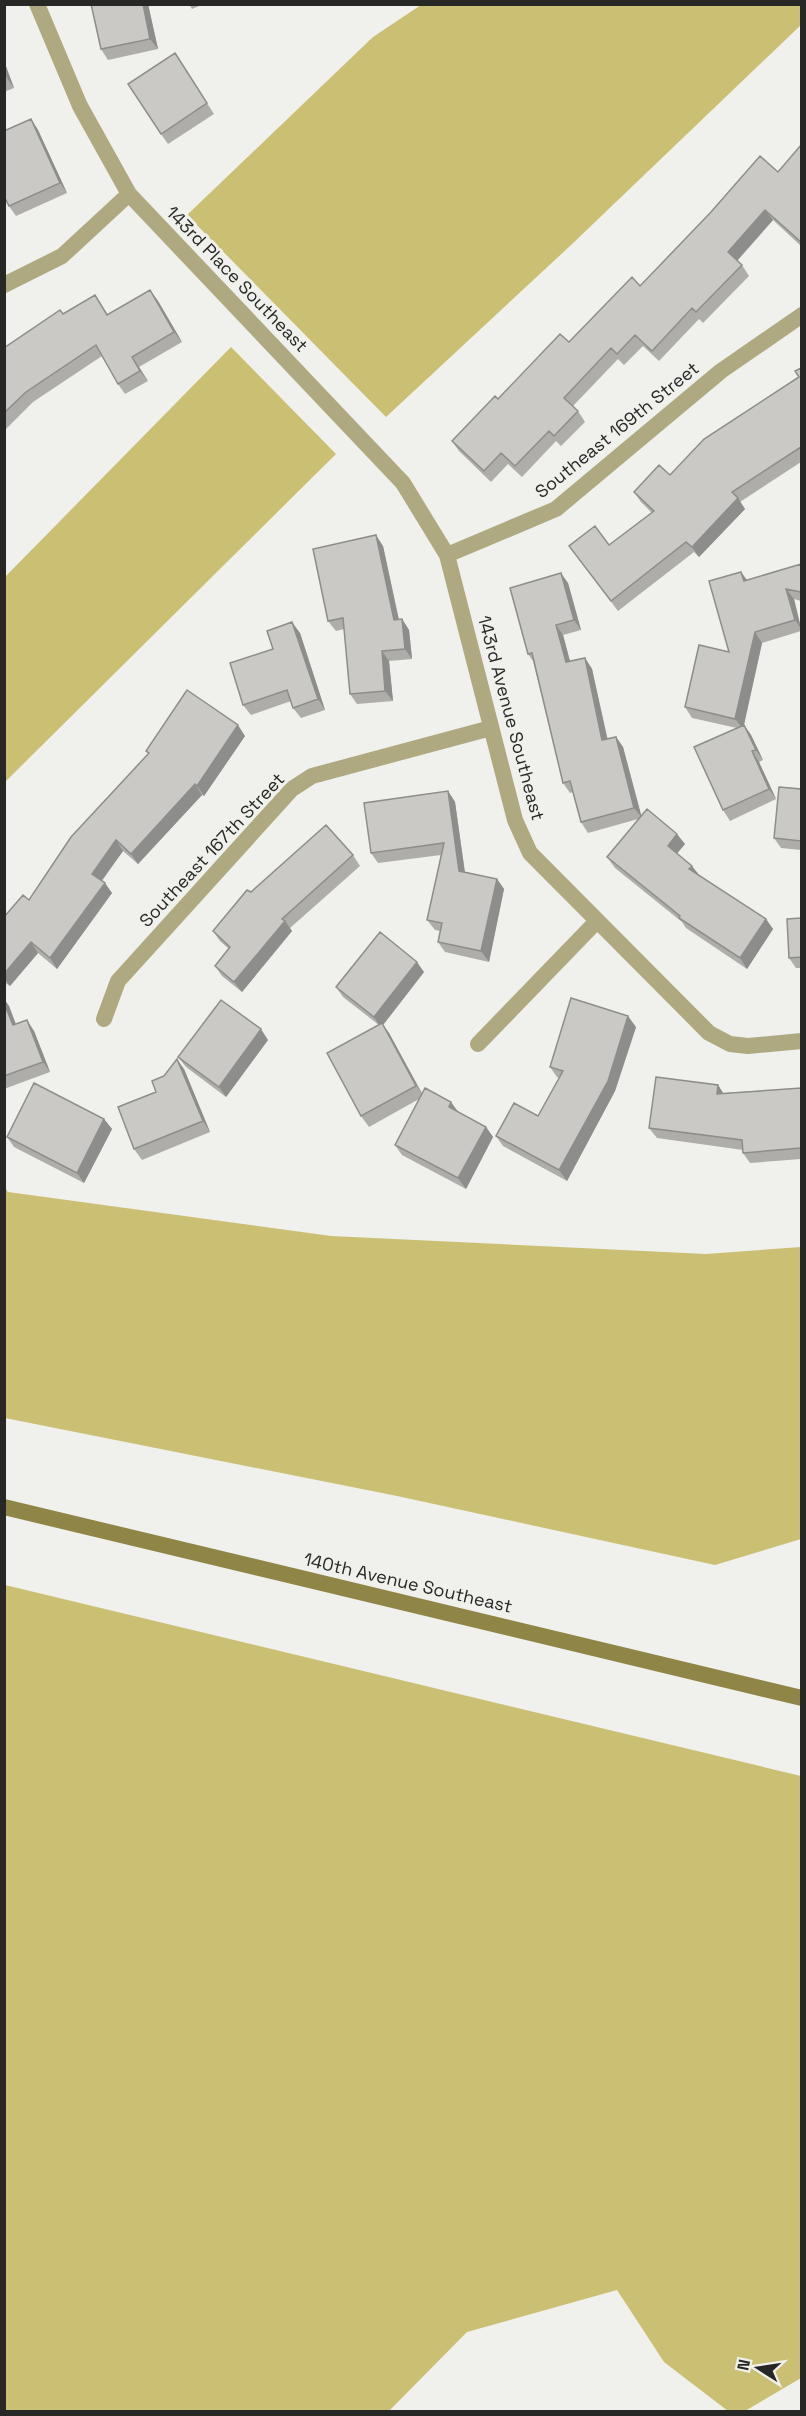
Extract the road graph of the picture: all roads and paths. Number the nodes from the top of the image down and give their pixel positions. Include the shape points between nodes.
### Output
1 (37, 4) edge
2 (129, 194) junction
3 (4, 285) edge
4 (801, 315) edge
5 (447, 555) junction
6 (492, 728) junction
7 (597, 921) junction
8 (104, 1019) dead end
9 (801, 1041) edge
10 (478, 1044) dead end
11 (4, 1507) edge
12 (801, 1698) edge

1 - 2 street, 143rd Place Southeast via 80,106
2 - 3 street via 62,256
2 - 5 street, 143rd Place Southeast via 403,483
4 - 5 street, Southeast 169th Street via 721,371 556,509
5 - 6 street, 143rd Avenue Southeast
6 - 7 street, 143rd Avenue Southeast via 515,820 530,853
6 - 8 street, Southeast 167th Street via 312,776 292,789 118,981
7 - 9 street, 143rd Avenue Southeast via 709,1034 730,1044 748,1046
7 - 10 street
11 - 12 main road, 140th Avenue Southeast

